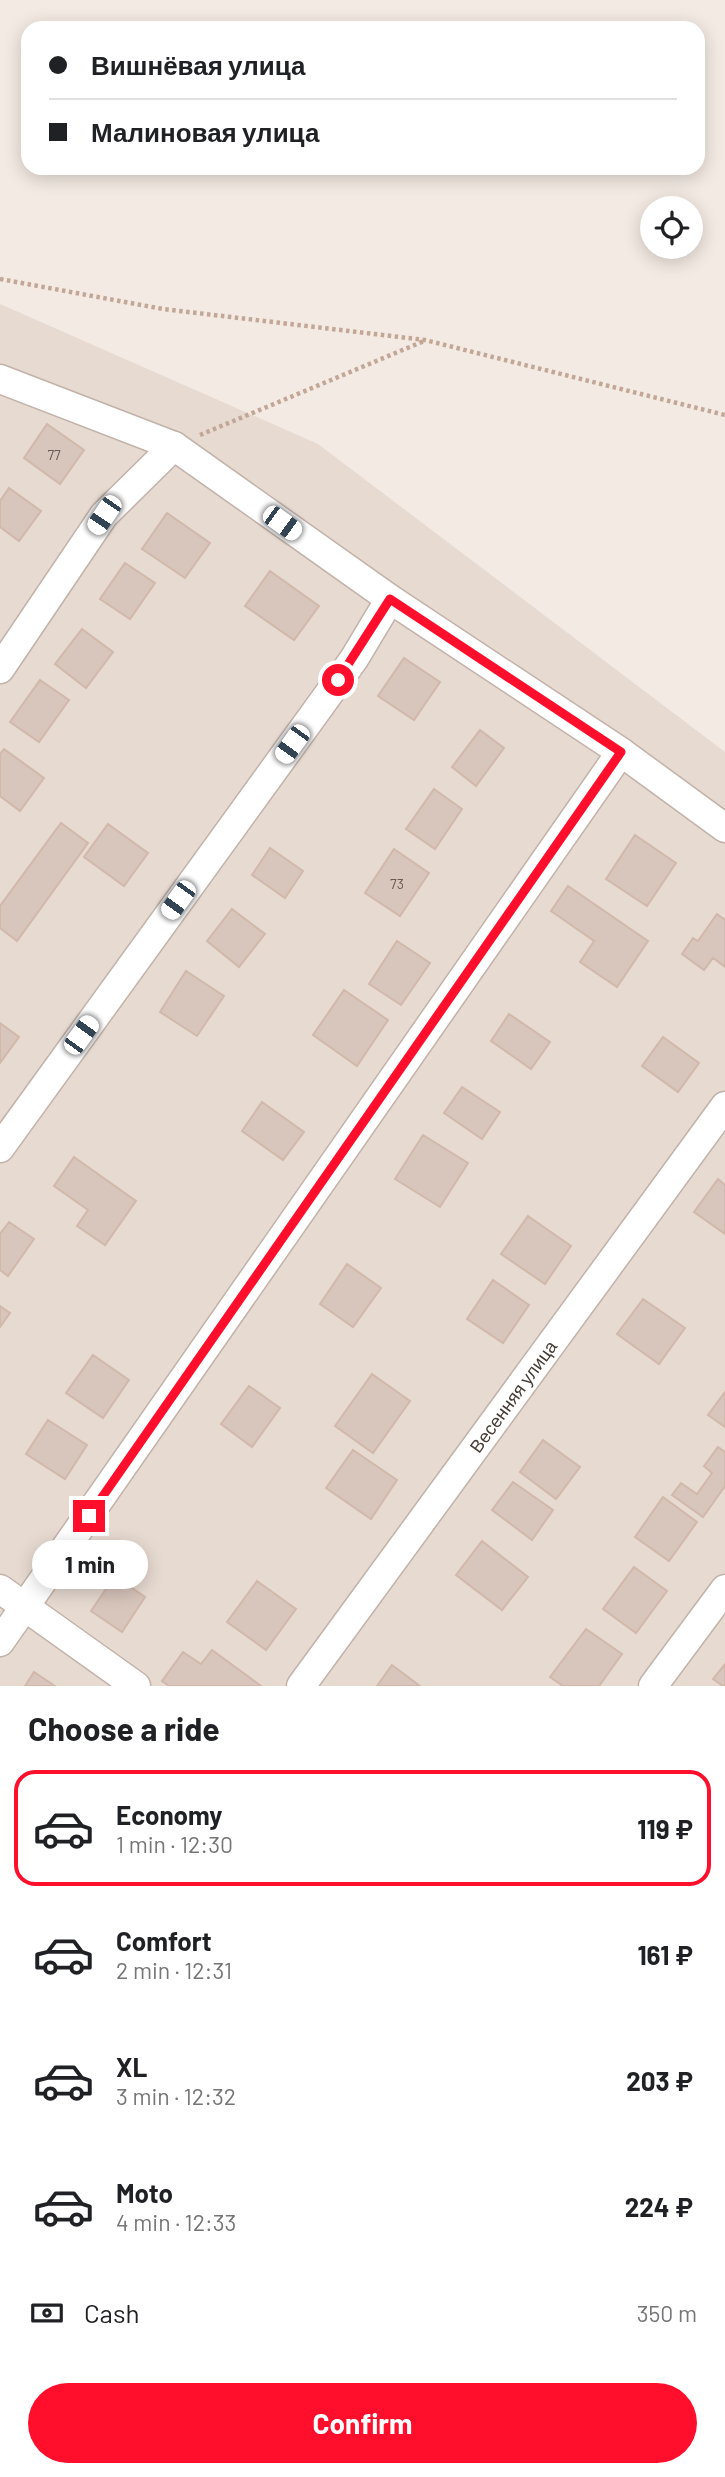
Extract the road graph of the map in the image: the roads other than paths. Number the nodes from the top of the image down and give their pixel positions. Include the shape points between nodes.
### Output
1 (0, 379) edge
2 (174, 446) junction
3 (390, 599) junction
4 (0, 669) edge
5 (621, 752) junction
6 (725, 828) edge
7 (725, 1106) edge
8 (0, 1148) edge
9 (0, 1589) edge
10 (725, 1589) edge
11 (26, 1606) junction
12 (0, 1642) edge
13 (136, 1686) edge
14 (301, 1686) edge
15 (653, 1686) edge

1 - 2 street
2 - 3 street
2 - 4 street via 104,515
3 - 5 street
3 - 8 street via 354,659
5 - 6 street
5 - 11 street
7 - 14 street, Весенняя улица
9 - 11 street
10 - 15 street
11 - 12 street
11 - 13 street

